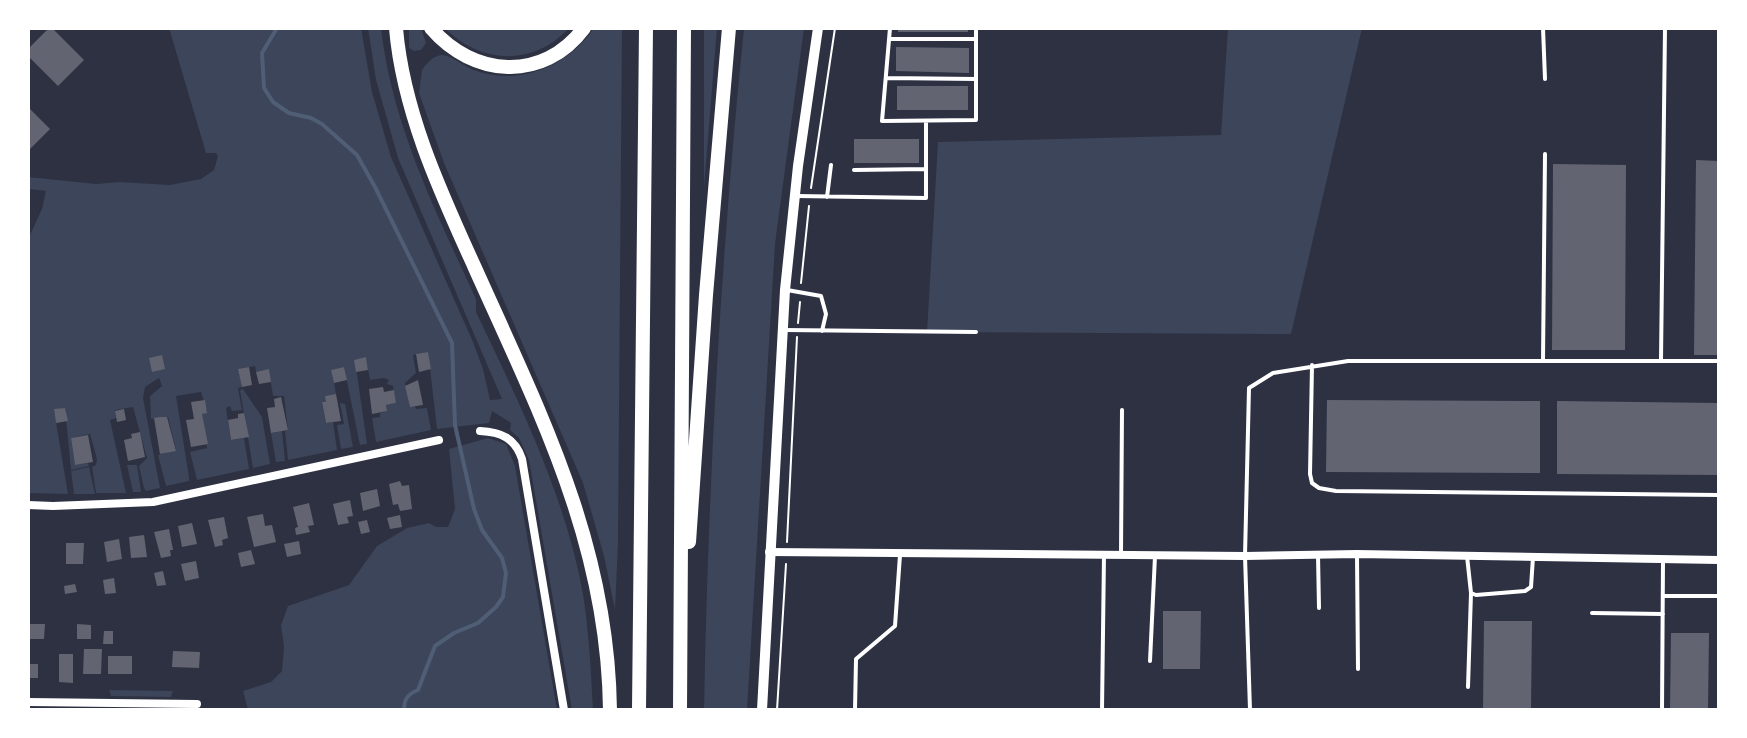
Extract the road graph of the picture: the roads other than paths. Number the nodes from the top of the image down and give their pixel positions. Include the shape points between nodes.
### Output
1 (396, 28) edge
2 (431, 28) edge
3 (584, 28) edge
4 (646, 28) edge
5 (684, 28) edge
6 (729, 28) edge
7 (818, 28) edge
8 (890, 28) edge
9 (976, 28) edge
10 (1543, 28) edge
11 (1665, 28) edge
12 (889, 39) junction
13 (976, 39) junction
14 (885, 78) junction
15 (976, 79) junction
16 (1545, 79) dead end
17 (926, 121) junction
18 (1545, 154) dead end
19 (831, 165) dead end
20 (926, 169) junction
21 (854, 170) dead end
22 (794, 196) junction
23 (827, 197) junction
24 (785, 290) junction
25 (782, 330) junction
26 (822, 331) junction
27 (976, 332) dead end
28 (1661, 360) junction
29 (1543, 361) junction
30 (1719, 361) edge
31 (1312, 365) junction
32 (1122, 410) dead end
33 (480, 431) dead end
34 (439, 440) dead end
35 (1719, 495) edge
36 (28, 505) edge
37 (769, 552) junction
38 (900, 553) junction
39 (1357, 554) junction
40 (1104, 555) junction
41 (1318, 555) junction
42 (1121, 556) junction
43 (1155, 556) junction
44 (1245, 556) junction
45 (1467, 556) junction
46 (1533, 557) junction
47 (1663, 560) junction
48 (1719, 560) edge
49 (1471, 593) junction
50 (1663, 596) junction
51 (1719, 596) edge
52 (1319, 608) dead end
53 (1592, 613) dead end
54 (1663, 614) junction
55 (1150, 661) dead end
56 (1358, 669) dead end
57 (681, 671) junction
58 (1468, 687) dead end
59 (28, 702) edge
60 (197, 704) dead end
61 (564, 710) edge
62 (610, 710) edge
63 (639, 710) edge
64 (680, 710) edge
65 (762, 710) edge
66 (855, 710) edge
67 (1102, 710) edge
68 (1250, 710) edge
69 (1662, 710) edge

1 - 62 highway via 411,104 438,183 572,493 599,595
2 - 3 highway via 468,58 516,67 552,56
4 - 63 highway
5 - 57 highway
6 - 57 highway
7 - 22 street
8 - 12 lane
9 - 13 lane
10 - 16 lane
11 - 28 lane
12 - 13 lane
12 - 14 lane
13 - 15 lane
14 - 15 lane
14 - 17 lane via 882,121
15 - 17 lane via 976,120
17 - 20 lane
18 - 29 lane
19 - 23 lane
20 - 21 lane
20 - 23 lane via 926,198
22 - 23 lane
22 - 24 street
24 - 25 street
24 - 26 lane via 821,296 826,314
25 - 26 lane
25 - 37 street
26 - 27 lane
28 - 29 lane
28 - 30 lane
29 - 31 lane
31 - 35 lane via 1310,474 1319,488
31 - 44 lane via 1273,373 1249,388
32 - 42 lane
33 - 61 street via 507,437 522,459
34 - 36 street via 144,503
37 - 38 street
37 - 65 street
38 - 40 street
38 - 66 lane via 895,626 856,659
39 - 41 street
39 - 45 street
39 - 56 lane
40 - 42 street
40 - 67 lane
41 - 44 street
41 - 52 lane
42 - 43 street
43 - 44 street
43 - 55 lane
44 - 68 lane
45 - 46 street
45 - 49 lane
46 - 47 street
46 - 49 lane via 1531,587 1525,591
47 - 48 street
47 - 50 lane
49 - 58 lane
50 - 51 lane
50 - 54 lane
53 - 54 lane
54 - 69 lane
57 - 64 highway
59 - 60 street

